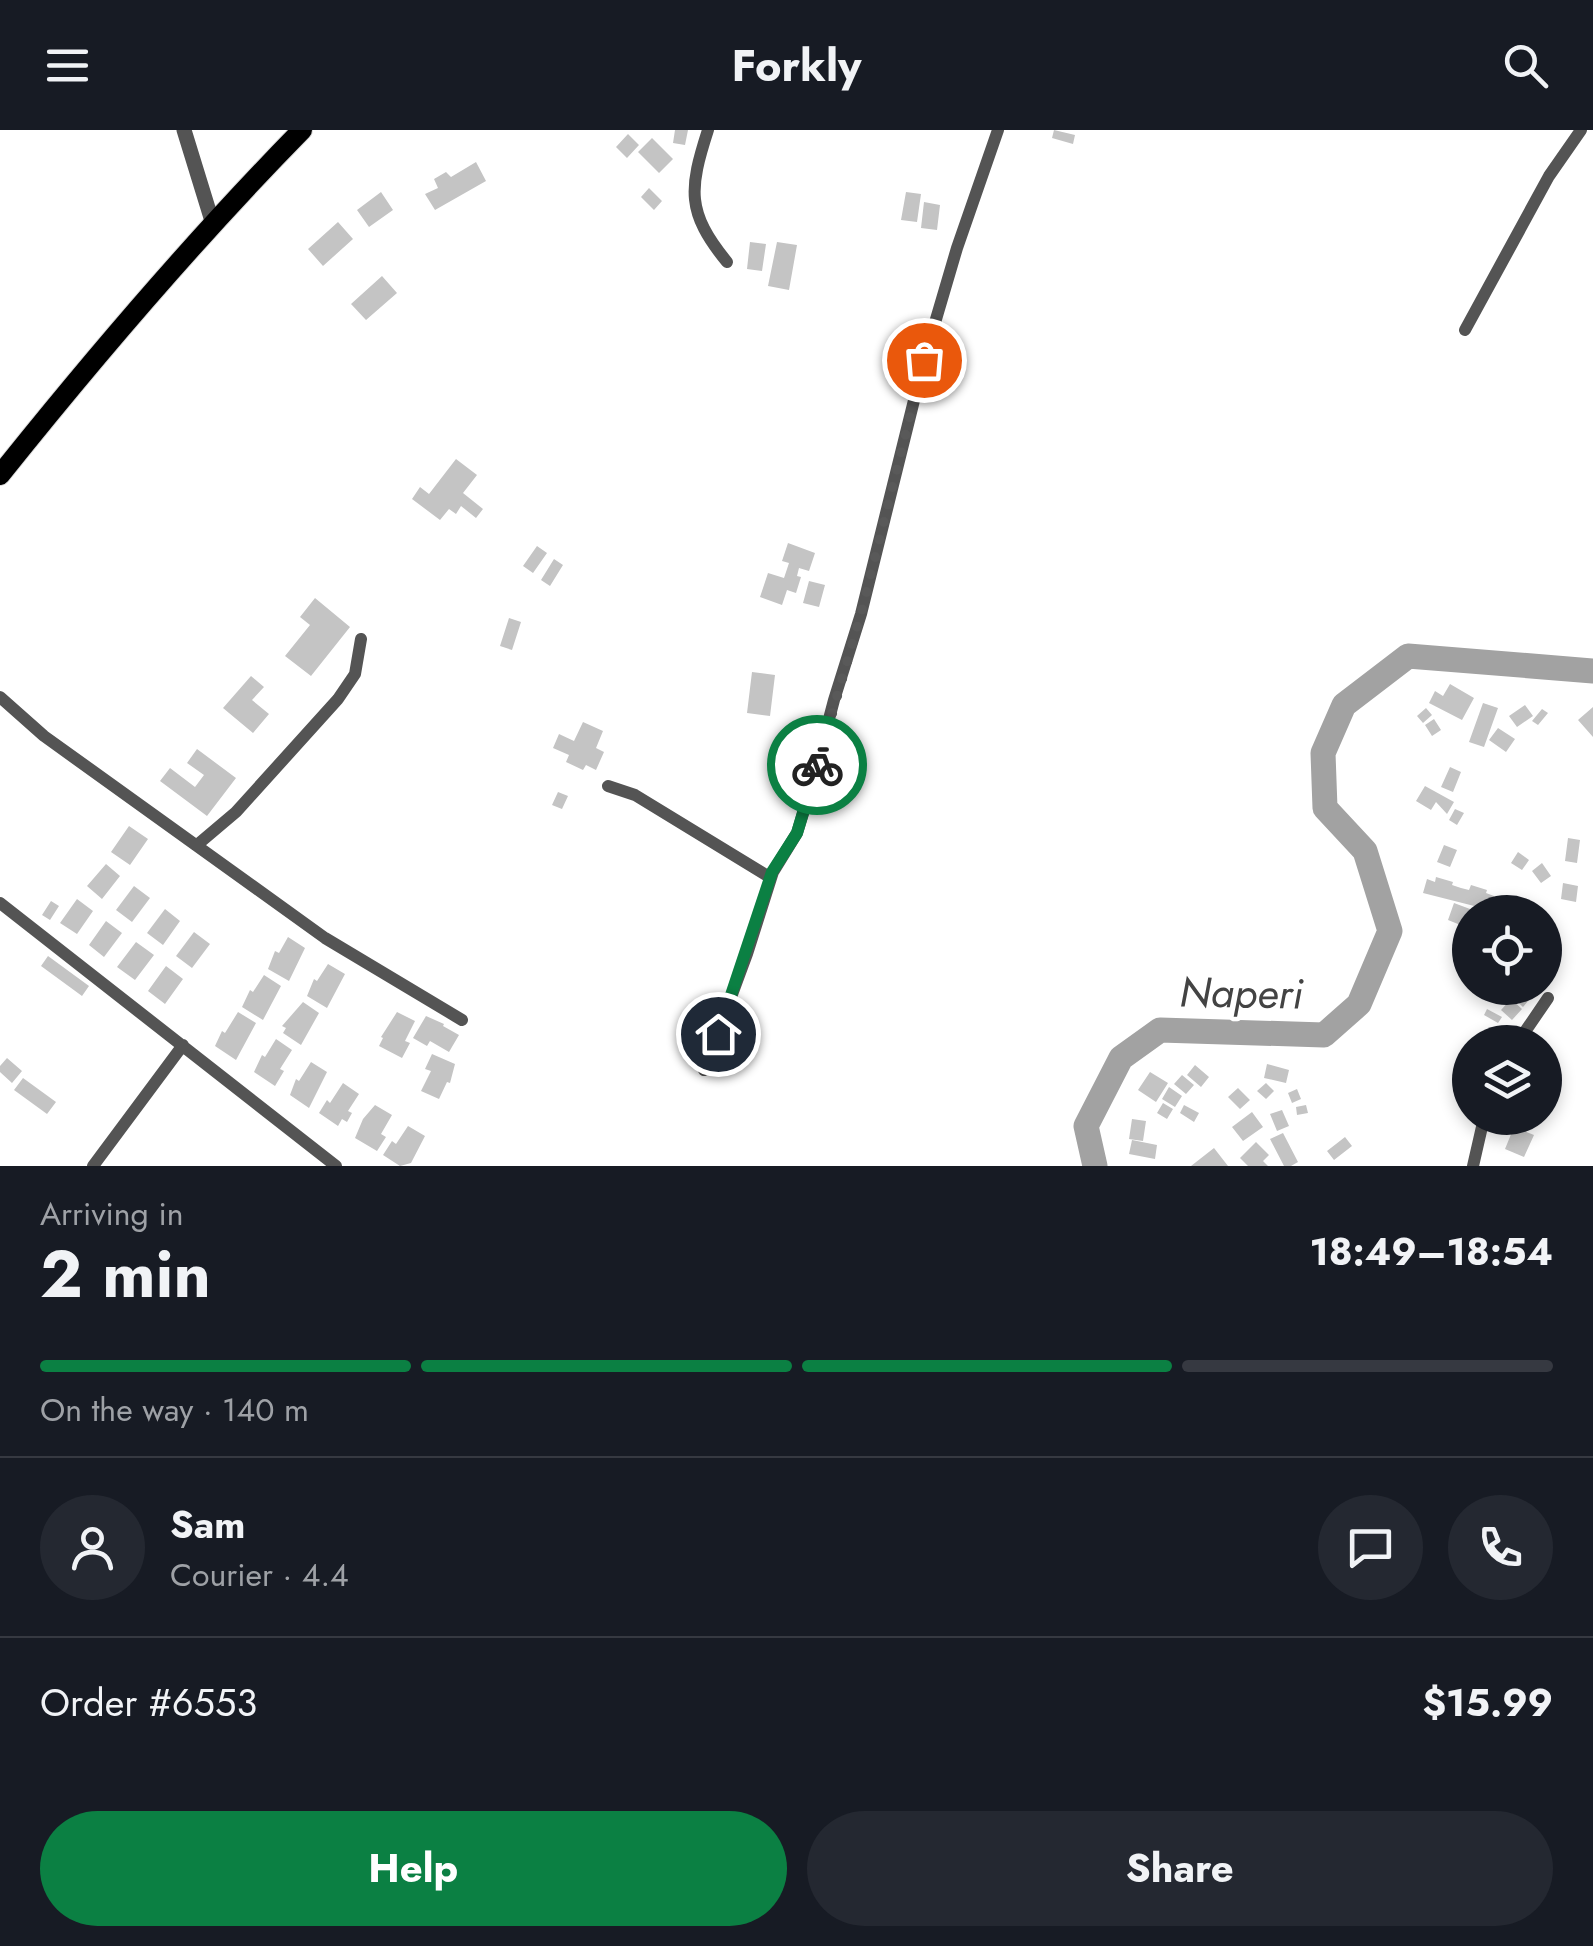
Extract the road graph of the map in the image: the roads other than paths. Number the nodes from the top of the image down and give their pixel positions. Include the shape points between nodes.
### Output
1 (184, 130) edge
2 (302, 130) edge
3 (708, 130) edge
4 (998, 130) edge
5 (1581, 130) edge
6 (212, 221) junction
7 (728, 262) dead end
8 (1465, 330) dead end
9 (0, 475) edge
10 (361, 638) dead end
11 (0, 697) edge
12 (608, 786) dead end
13 (197, 845) junction
14 (771, 878) junction
15 (0, 903) edge
16 (462, 1020) dead end
17 (183, 1045) junction
18 (704, 1070) dead end
19 (1480, 1135) edge
20 (332, 1165) edge
21 (94, 1166) edge
22 (1473, 1166) edge

1 - 6 street
2 - 6 highway
3 - 7 street via 694,175 694,203
4 - 14 street via 930,341 810,791 797,833
5 - 8 street
6 - 9 highway
10 - 13 street via 355,674 338,700
11 - 13 street
12 - 14 street via 635,795
13 - 16 street via 325,938
14 - 18 street
15 - 17 street
17 - 20 street
17 - 21 street
19 - 22 street

